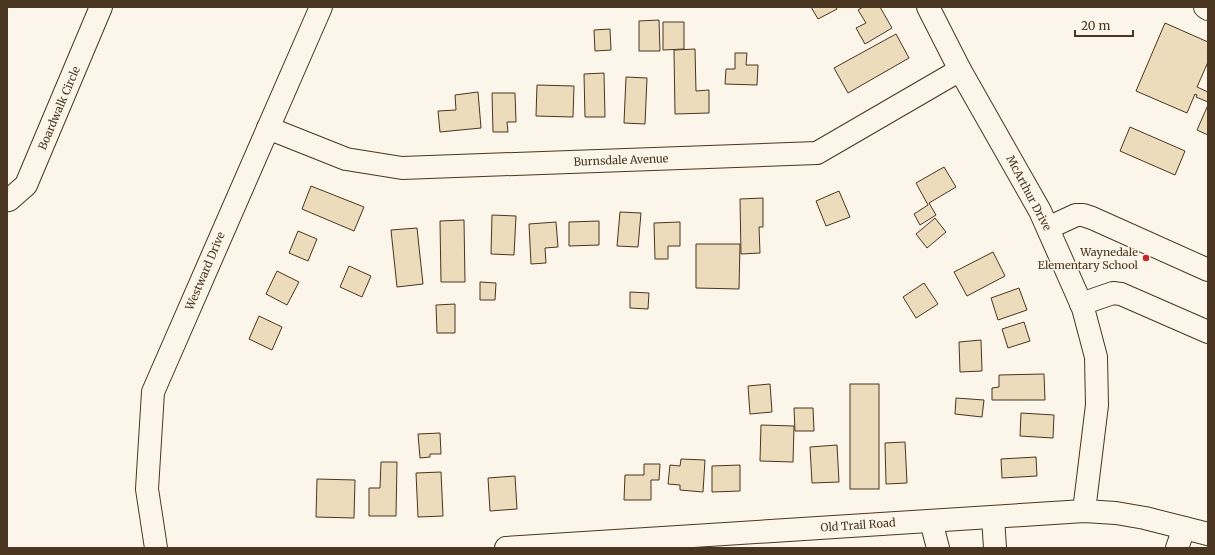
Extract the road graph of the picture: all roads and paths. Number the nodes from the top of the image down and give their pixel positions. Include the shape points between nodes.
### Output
1 (102, 7) edge
2 (321, 7) edge
3 (928, 7) edge
4 (1205, 7) edge
5 (1208, 9) edge
6 (960, 70) junction
7 (268, 128) junction
8 (7, 199) edge
9 (1048, 228) junction
10 (1208, 270) edge
11 (1082, 304) junction
12 (1208, 332) edge
13 (1084, 511) junction
14 (993, 517) junction
15 (931, 521) junction
16 (1208, 534) edge
17 (1181, 538) edge
18 (156, 548) edge
19 (506, 548) edge
20 (938, 548) edge
21 (995, 548) edge

1 - 8 street, Boardwalk Circle via 26,185
2 - 7 street, Westward Drive
3 - 6 street, McArthur Drive
4 - 5 street
6 - 7 street, Burnsdale Avenue via 817,153 402,168 346,159
6 - 9 street, McArthur Drive
7 - 18 street, Westward Drive via 153,392 147,489
9 - 10 street via 1076,215 1088,216
9 - 11 street, McArthur Drive
11 - 12 street via 1113,293 1121,294
11 - 13 street, McArthur Drive via 1096,357 1097,405
13 - 14 street, Old Trail Road
13 - 17 street, Old Trail Road via 1145,518
14 - 15 street, Old Trail Road
14 - 21 street
15 - 19 street, Old Trail Road
15 - 20 street
16 - 17 street, Old Trail Road

